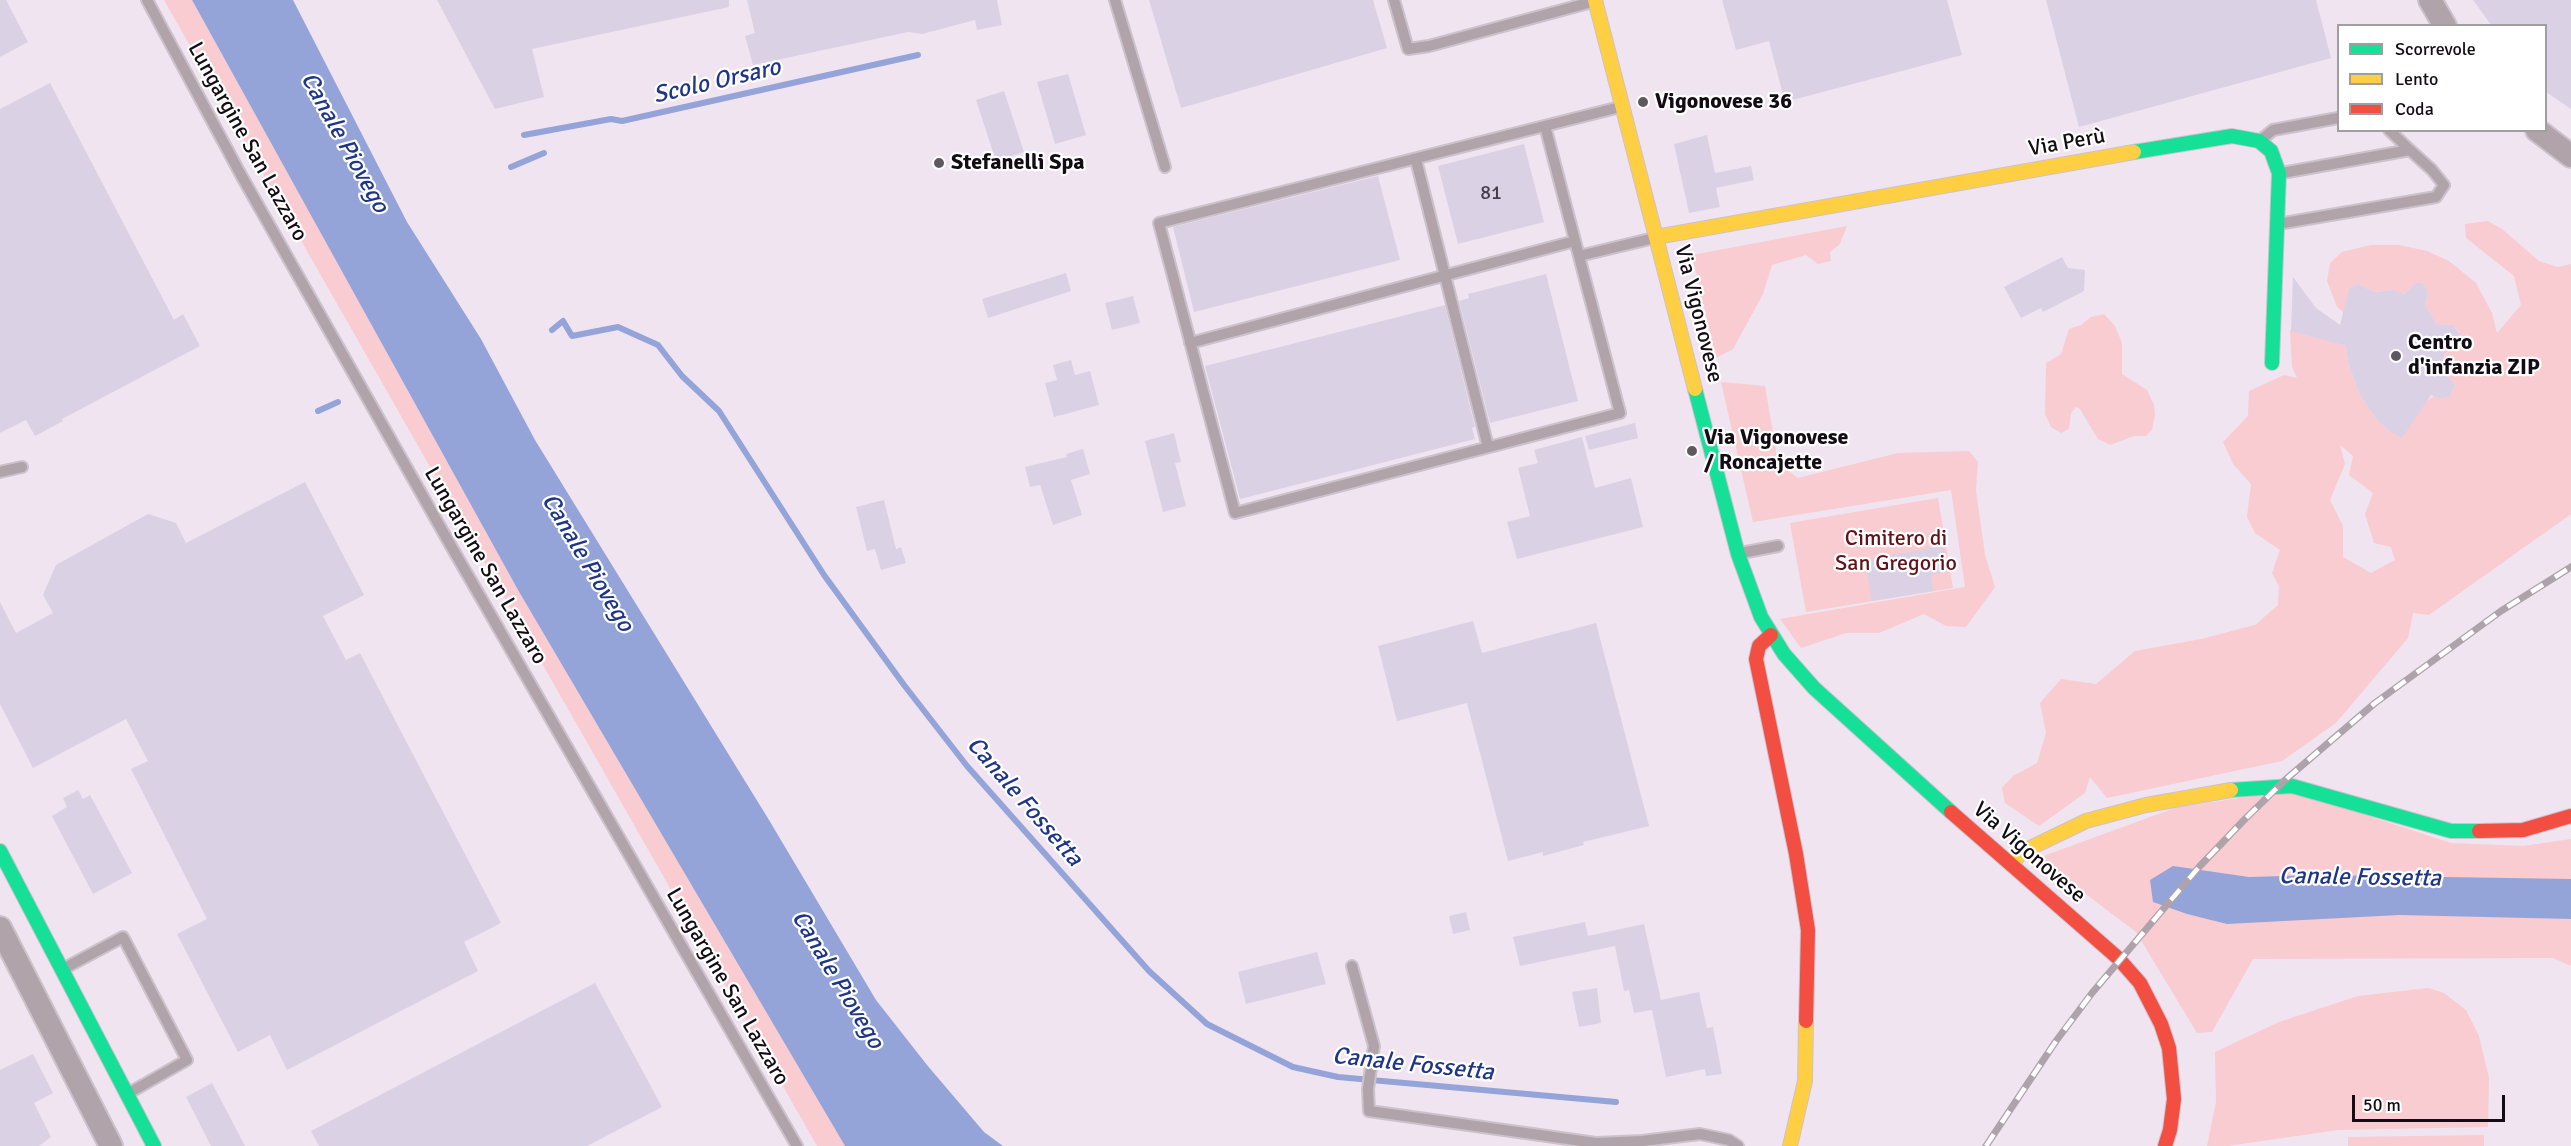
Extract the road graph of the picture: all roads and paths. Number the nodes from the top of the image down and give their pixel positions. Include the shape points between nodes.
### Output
1 (147, 0) edge
2 (1115, 0) edge
3 (1394, 0) edge
4 (2430, 0) edge
5 (1595, 1) edge
6 (2444, 24) edge
7 (1623, 106) junction
8 (2337, 118) edge
9 (1545, 126) junction
10 (2391, 132) edge
11 (2540, 132) edge
12 (2259, 141) junction
13 (2410, 150) junction
14 (2571, 156) edge
15 (1416, 160) junction
16 (1165, 167) dead end
17 (2279, 173) junction
18 (2278, 224) junction
19 (1656, 237) junction
20 (1575, 241) junction
21 (1579, 256) junction
22 (1446, 276) junction
23 (1190, 343) junction
24 (2272, 363) dead end
25 (1488, 447) junction
26 (22, 466) dead end
27 (0, 472) edge
28 (1778, 546) dead end
29 (1738, 554) junction
30 (1771, 635) junction
31 (2571, 816) edge
32 (0, 851) edge
33 (2011, 864) junction
34 (0, 928) edge
35 (1352, 966) dead end
36 (62, 969) junction
37 (126, 1095) junction
38 (111, 1146) edge
39 (154, 1146) edge
40 (797, 1146) edge
41 (1738, 1146) edge
42 (1790, 1146) edge
43 (2165, 1146) edge

1 - 40 lane, Lungargine San Lazzaro via 241,175 451,546
2 - 16 lane
3 - 5 lane via 1408,49
4 - 6 street
5 - 7 street, Via Vigonovese
7 - 9 lane
7 - 19 street, Via Vigonovese
8 - 12 lane via 2273,130
9 - 15 lane
9 - 20 lane
10 - 13 lane
11 - 14 street
12 - 17 street via 2271,151
12 - 19 street, Via Perù via 2232,136
13 - 17 lane
13 - 18 lane via 2444,185 2436,197
15 - 22 lane
15 - 23 lane via 1158,223
17 - 18 street
18 - 24 street
19 - 21 lane
19 - 29 street, Via Vigonovese
20 - 21 lane
20 - 22 lane
21 - 25 lane via 1620,413
22 - 23 lane
22 - 25 lane
23 - 25 lane via 1235,513
26 - 27 lane
28 - 29 lane
29 - 30 street, Via Vigonovese via 1752,599
30 - 33 street, Via Vigonovese via 1797,672 1821,695
30 - 42 street via 1759,646 1756,659 1808,930 1805,1080
31 - 33 street via 2523,830 2451,831 2292,786 2224,790 2086,821 2022,852
32 - 36 street
33 - 43 street, Via Vigonovese via 2118,958 2150,1000 2169,1048 2173,1075 2174,1099
34 - 38 street
35 - 41 lane via 1374,1046 1369,1111 1596,1143 1700,1134 1729,1140
36 - 37 street
36 - 37 lane via 123,937 187,1060
37 - 39 street

